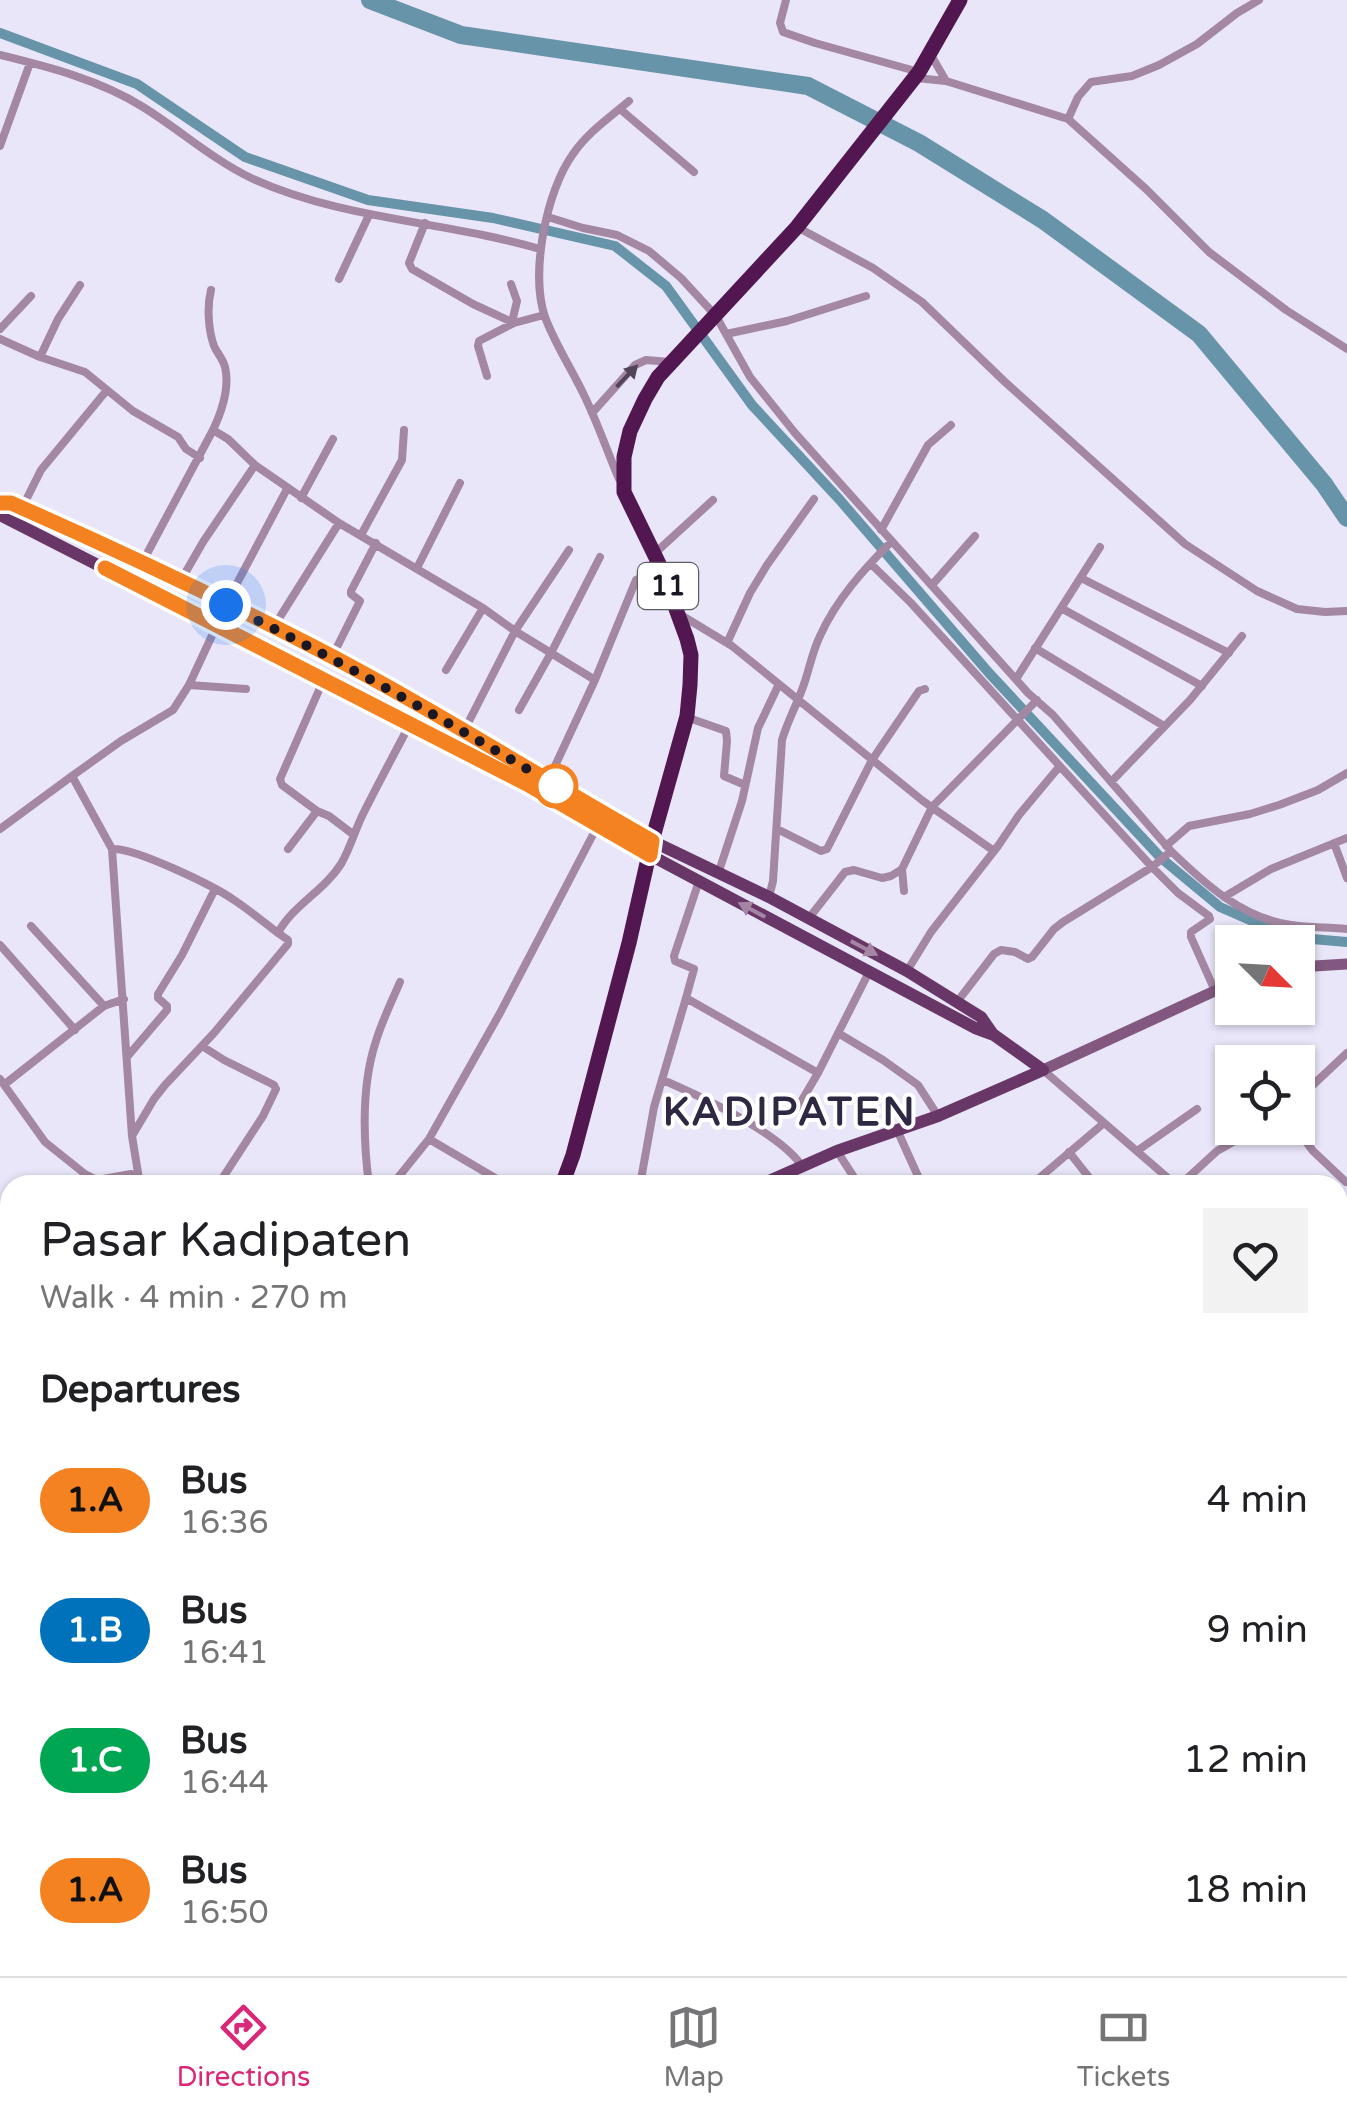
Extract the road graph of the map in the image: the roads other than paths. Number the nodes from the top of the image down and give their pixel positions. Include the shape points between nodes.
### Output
1 (786, 0) edge
2 (960, 0) edge
3 (1259, 0) edge
4 (930, 54) junction
5 (0, 55) edge
6 (30, 63) junction
7 (916, 75) junction
8 (946, 81) junction
9 (629, 101) dead end
10 (620, 109) junction
11 (1068, 119) junction
12 (0, 146) edge
13 (694, 172) dead end
14 (369, 214) junction
15 (547, 219) junction
16 (426, 223) junction
17 (797, 227) junction
18 (540, 245) junction
19 (339, 279) dead end
20 (512, 284) dead end
21 (80, 285) dead end
22 (212, 290) dead end
23 (31, 296) dead end
24 (866, 296) dead end
25 (544, 315) junction
26 (712, 320) junction
27 (513, 323) junction
28 (0, 330) edge
29 (726, 334) junction
30 (0, 339) edge
31 (1347, 349) edge
32 (40, 357) junction
33 (671, 362) junction
34 (486, 376) dead end
35 (107, 390) junction
36 (592, 413) junction
37 (950, 425) dead end
38 (213, 430) junction
39 (404, 430) dead end
40 (332, 439) dead end
41 (200, 458) junction
42 (255, 466) junction
43 (460, 482) dead end
44 (287, 489) junction
45 (624, 492) junction
46 (301, 498) junction
47 (814, 499) dead end
48 (713, 500) dead end
49 (0, 503) edge
50 (22, 508) junction
51 (0, 515) edge
52 (339, 524) junction
53 (881, 530) junction
54 (361, 534) junction
55 (975, 536) dead end
56 (376, 543) junction
57 (890, 543) junction
58 (1100, 547) dead end
59 (114, 549) junction
60 (570, 550) dead end
61 (654, 554) junction
62 (600, 557) dead end
63 (142, 563) junction
64 (872, 563) junction
65 (105, 568) junction
66 (418, 568) junction
67 (1081, 578) junction
68 (180, 582) junction
69 (666, 582) junction
70 (932, 585) junction
71 (226, 605) junction
72 (484, 608) junction
73 (1061, 608) junction
74 (1347, 610) edge
75 (241, 612) junction
76 (677, 613) junction
77 (216, 627) junction
78 (274, 628) junction
79 (515, 630) junction
80 (230, 633) junction
81 (1242, 636) dead end
82 (728, 643) junction
83 (315, 648) junction
84 (1035, 648) junction
85 (552, 652) junction
86 (1229, 653) junction
87 (332, 657) junction
88 (302, 670) junction
89 (446, 670) dead end
90 (1016, 679) junction
91 (323, 680) junction
92 (595, 680) junction
93 (779, 684) junction
94 (188, 685) junction
95 (1202, 686) junction
96 (246, 688) dead end
97 (925, 689) dead end
98 (797, 700) junction
99 (1036, 702) junction
100 (519, 710) dead end
101 (686, 717) junction
102 (1018, 720) junction
103 (410, 724) junction
104 (1164, 726) junction
105 (464, 732) junction
106 (872, 760) junction
107 (1059, 767) junction
108 (1347, 773) edge
109 (74, 780) junction
110 (548, 781) junction
111 (1111, 782) junction
112 (745, 785) junction
113 (932, 808) junction
114 (318, 811) junction
115 (599, 825) junction
116 (0, 829) edge
117 (777, 829) junction
118 (354, 834) junction
119 (1347, 838) edge
120 (1334, 843) junction
121 (651, 848) junction
122 (288, 849) dead end
123 (112, 850) junction
124 (1168, 851) junction
125 (994, 852) junction
126 (1153, 865) junction
127 (902, 868) junction
128 (719, 871) junction
129 (1347, 878) edge
130 (698, 881) junction
131 (214, 890) junction
132 (904, 891) dead end
133 (770, 897) junction
134 (1224, 897) junction
135 (809, 918) junction
136 (30, 926) dead end
137 (1347, 929) edge
138 (278, 933) junction
139 (0, 946) edge
140 (1315, 967) edge
141 (1345, 968) edge
142 (870, 970) junction
143 (907, 972) junction
144 (400, 982) dead end
145 (1215, 991) joint
146 (686, 998) junction
147 (124, 999) junction
148 (957, 1002) junction
149 (104, 1006) junction
150 (75, 1030) junction
151 (838, 1033) junction
152 (994, 1035) junction
153 (202, 1046) junction
154 (1347, 1054) edge
155 (127, 1058) junction
156 (1042, 1070) junction
157 (818, 1074) junction
158 (663, 1080) junction
159 (2, 1081) edge
160 (1315, 1083) edge
161 (798, 1107) dead end
162 (1197, 1109) dead end
163 (938, 1116) junction
164 (1104, 1123) junction
165 (898, 1132) junction
166 (132, 1136) junction
167 (429, 1139) junction
168 (1228, 1145) edge
169 (1310, 1145) edge
170 (837, 1151) junction
171 (1137, 1151) junction
172 (1069, 1152) junction
173 (803, 1168) junction
174 (135, 1172) junction
175 (1164, 1174) edge
176 (88, 1175) edge
177 (121, 1175) edge
178 (134, 1175) edge
179 (136, 1175) edge
180 (225, 1175) edge
181 (368, 1175) edge
182 (400, 1175) edge
183 (490, 1175) edge
184 (565, 1175) edge
185 (642, 1175) edge
186 (785, 1175) edge
187 (853, 1175) edge
188 (917, 1175) edge
189 (1043, 1175) edge
190 (1087, 1175) edge
191 (1189, 1175) edge
192 (1341, 1175) edge

1 - 7 street via 783,32
2 - 4 highway, 11
3 - 11 street via 1160,65 1091,82
4 - 7 highway, 11
4 - 8 street
5 - 6 street
6 - 12 street
6 - 14 street via 106,88 253,179
7 - 8 street
7 - 17 highway, 11
8 - 11 street
9 - 10 street
10 - 13 street
10 - 15 street via 570,158
11 - 31 street via 1209,252
14 - 16 street
14 - 19 street
15 - 18 street
15 - 26 street via 617,235 649,251 681,278
16 - 18 street
16 - 27 street via 412,268
17 - 26 highway, 11
17 - 74 street via 922,302 1184,544 1297,609
18 - 25 street
20 - 27 street
21 - 32 street
22 - 38 street via 210,328 226,374
23 - 28 street
24 - 29 street
25 - 27 street
25 - 36 street
26 - 29 street
26 - 33 highway, 11
27 - 34 street via 479,341
29 - 53 street via 750,377
30 - 32 street
32 - 35 street via 85,372
36 -> 33 street via 635,364
33 - 45 highway, 11 via 630,431
35 - 41 street
35 - 50 street via 41,470
36 - 45 street
37 - 53 street via 928,445
38 - 41 street
38 - 42 street
39 - 54 street via 402,460
40 - 46 street
41 - 63 street
42 - 44 street
42 - 68 street
43 - 66 street
44 - 46 street
44 - 71 street
45 - 61 highway, 11
46 - 52 street
47 - 82 street via 750,593
48 - 61 street
49 - 50 main road
50 - 59 main road
51 - 65 main road
52 - 54 street
52 - 78 street
53 - 57 street
54 - 56 street
55 - 70 street
56 - 66 street
56 - 87 street via 351,591 360,601
57 - 64 street
57 - 70 street
58 - 67 street
59 - 63 main road
59 - 65 main road
60 - 79 street
61 - 69 highway, 11
62 - 85 street
63 - 68 main road
64 - 98 street via 830,616
64 - 102 street
65 - 77 main road
66 - 72 street
67 - 73 street
67 - 86 street
68 - 71 main road
69 - 76 highway, 11
69 - 92 street via 636,580
70 - 90 street
71 - 75 main road
72 - 79 street
72 - 89 street
73 - 84 street
73 - 95 street
75 - 78 main road
75 - 80 main road
76 - 82 street
76 - 101 highway, 11 via 691,655
77 - 80 main road
77 - 94 street
78 - 83 main road
79 - 85 street
79 - 105 street
80 - 88 main road
81 - 86 street
82 - 93 street
83 - 87 main road
83 - 88 main road
84 - 90 street
84 - 104 street
85 - 92 street
85 - 100 street
86 - 95 street
87 - 105 main road
88 - 91 main road
90 - 99 street
91 - 103 main road
91 - 114 street via 280,779
92 - 110 street
93 - 98 street
93 - 112 street via 758,728
94 - 96 street
94 - 109 street via 173,710
95 - 104 street
97 - 106 street
98 - 106 street
98 - 117 street via 782,740
99 - 102 street
99 - 111 street
101 - 112 street via 726,731 724,776
101 - 121 highway, 11
102 - 107 street
102 - 113 street
103 - 115 main road
103 - 118 street
104 - 111 street
105 - 110 main road
106 - 113 street
106 - 117 street via 827,850
107 - 125 street
107 - 126 street
108 - 124 street via 1279,805 1189,826
109 - 116 street
109 - 123 street
110 - 121 main road
111 - 124 street
112 - 128 street
113 - 125 street
113 - 127 street
114 - 118 street
114 - 122 street
115 - 121 main road
115 - 167 street
117 - 133 street
118 - 138 street via 342,862
119 - 120 street
120 - 129 street
120 - 134 street
121 - 128 main road
121 - 130 main road
121 - 184 highway, 11
123 - 131 street via 147,857
123 - 147 street
124 - 126 street
124 - 134 street
125 - 143 street
126 - 145 street via 1210,918 1190,934
126 - 148 street via 1063,922 1032,957 994,954
127 - 132 street
127 - 135 street via 882,878 845,872
128 - 133 main road
142 -> 130 main road
130 - 146 street via 674,956 694,968
131 - 138 street
131 - 155 street via 158,996 166,1010
133 - 135 main road
134 - 137 street via 1292,926
135 -> 143 main road
136 - 149 street
138 - 153 street via 288,944
139 - 150 street
140 - 141 main road
142 - 151 street
142 - 152 main road
143 - 148 main road
144 - 181 street via 368,1068
145 - 156 main road
146 - 157 street
146 - 158 street
147 - 149 street
147 - 155 street
148 - 152 main road
149 - 150 street
150 - 159 street
151 - 157 street
151 - 163 street via 918,1085
152 - 156 main road
153 - 166 street via 154,1099
153 - 180 street via 276,1089
154 - 160 street
155 - 166 street
156 - 163 main road
156 - 164 street
157 - 161 street
158 - 173 street via 738,1117
158 - 185 street
159 - 176 street via 45,1142
162 - 171 street
163 - 165 main road
164 - 171 street
164 - 172 street
165 - 170 main road
165 - 188 street
166 - 174 street
167 - 182 street
167 - 183 street
168 - 191 street
169 - 192 street
170 - 173 main road
170 - 187 street
171 - 175 street
172 - 189 street
172 - 190 street
173 - 186 main road
174 - 177 street
174 - 178 street
174 - 179 street

